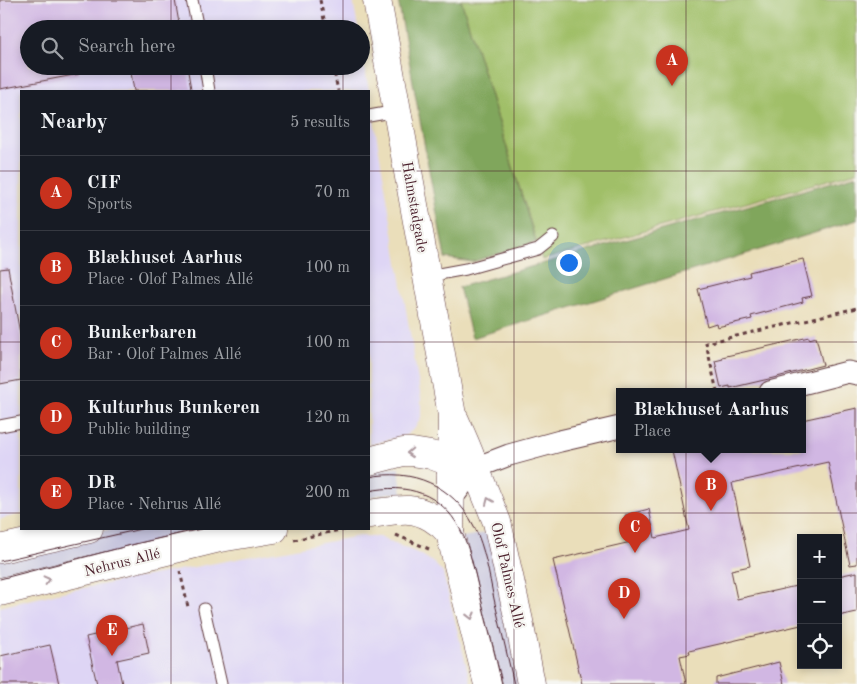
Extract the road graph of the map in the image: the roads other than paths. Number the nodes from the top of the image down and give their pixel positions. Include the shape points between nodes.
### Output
1 (192, 0) edge
2 (377, 0) edge
3 (196, 20) edge
4 (206, 75) edge
5 (209, 90) edge
6 (398, 111) junction
7 (370, 116) edge
8 (553, 237) dead end
9 (428, 276) junction
10 (857, 374) edge
11 (786, 388) edge
12 (20, 422) edge
13 (0, 426) edge
14 (616, 427) edge
15 (370, 461) edge
16 (463, 465) junction
17 (431, 504) junction
18 (370, 514) edge
19 (85, 530) edge
20 (268, 530) edge
21 (441, 542) junction
22 (0, 549) edge
23 (0, 592) edge
24 (204, 609) road end
25 (221, 684) edge
26 (488, 684) edge
27 (531, 684) edge

1 - 3 lane
2 - 6 street, Halmstadgade
4 - 5 lane
6 - 7 lane
6 - 9 street, Halmstadgade
8 - 9 lane via 538,249
9 - 16 street, Halmstadgade
10 - 11 street via 848,372
12 - 13 lane
14 - 16 street
16 -> 15 street via 412,452
16 - 17 street, Halmstadgade
27 -> 16 street, Olof Palmes Allé via 498,522
17 - 18 street
17 - 21 street, Halmstadgade
17 - 21 street via 422,514 445,527
19 - 22 street
23 -> 20 street, Nehrus Allé via 220,538
21 -> 26 street
24 - 25 lane

